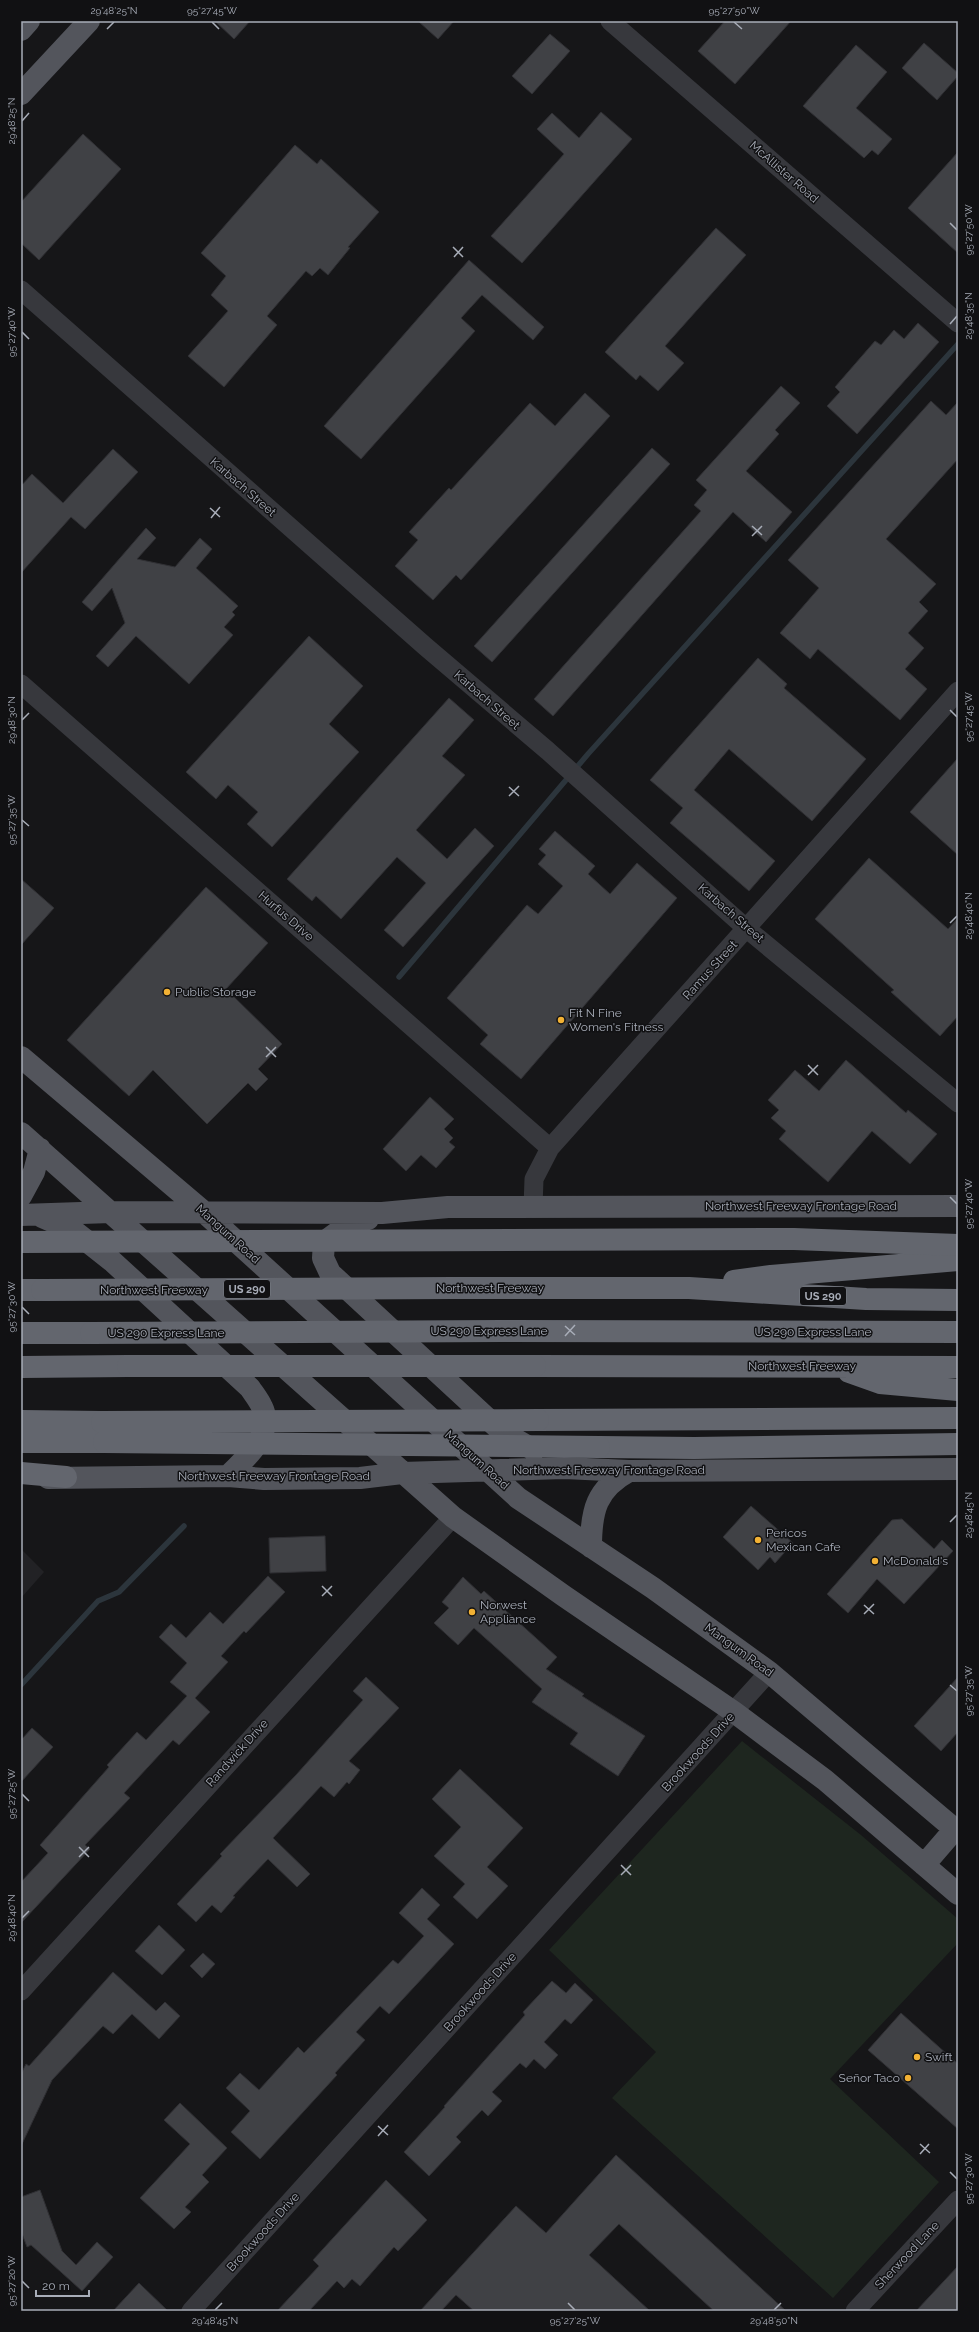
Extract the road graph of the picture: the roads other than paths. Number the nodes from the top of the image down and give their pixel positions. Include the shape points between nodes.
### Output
1 (29, 21) edge
2 (89, 21) edge
3 (610, 21) edge
4 (21, 30) edge
5 (21, 94) edge
6 (21, 290) edge
7 (958, 323) edge
8 (21, 684) edge
9 (958, 691) edge
10 (747, 929) junction
11 (21, 1057) edge
12 (958, 1103) edge
13 (21, 1133) edge
14 (550, 1148) junction
15 (40, 1149) junction
16 (21, 1196) edge
17 (958, 1206) edge
18 (533, 1207) junction
19 (111, 1212) junction
20 (205, 1213) junction
21 (382, 1214) junction
22 (30, 1215) edge
23 (21, 1242) edge
24 (958, 1245) edge
25 (958, 1260) edge
26 (689, 1288) junction
27 (31, 1290) edge
28 (958, 1300) edge
29 (958, 1332) edge
30 (21, 1333) edge
31 (831, 1366) junction
32 (21, 1367) edge
33 (958, 1367) edge
34 (958, 1390) edge
35 (958, 1418) edge
36 (21, 1421) edge
37 (21, 1442) edge
38 (958, 1444) edge
39 (564, 1468) junction
40 (958, 1469) edge
41 (487, 1470) junction
42 (629, 1471) junction
43 (21, 1473) edge
44 (402, 1473) junction
45 (228, 1476) junction
46 (66, 1477) junction
47 (21, 1479) edge
48 (452, 1516) junction
49 (591, 1547) junction
50 (769, 1672) junction
51 (734, 1712) junction
52 (957, 1830) edge
53 (924, 1865) junction
54 (958, 1894) edge
55 (21, 1990) edge
56 (958, 2200) edge
57 (191, 2311) edge
58 (855, 2311) edge

1 - 4 main road
2 - 5 main road
3 - 7 street, McAllister Road
6 - 10 street, Karbach Street via 462,679 562,763
8 - 14 street, Hurfus Drive
9 - 10 street, Ramus Street
10 - 12 street, Karbach Street
10 - 14 street, Ramus Street
11 - 20 main road, Mangum Road
13 - 15 main road
14 - 18 street, Ramus Street via 534,1180
15 - 16 main road via 34,1172
15 - 19 main road
17 - 18 main road, Northwest Freeway Frontage Road
18 - 21 main road, Northwest Freeway Frontage Road via 448,1207
19 - 20 main road, Northwest Freeway Frontage Road
19 - 22 main road, Northwest Freeway Frontage Road
19 - 44 main road
20 - 21 main road, Northwest Freeway Frontage Road
20 - 41 main road, Mangum Road
21 - 39 main road via 342,1228 324,1242 323,1258 330,1273 501,1431
22 - 45 main road via 74,1231 112,1261 250,1388 263,1408 264,1426 253,1450
23 - 24 highway, bridge via 794,1239
25 - 26 highway via 771,1276
26 - 27 highway, Northwest Freeway / US 290, bridge
26 - 28 highway, Northwest Freeway / US 290 via 866,1299
29 - 30 highway, US 290 Express Lane, bridge
31 - 32 highway, Northwest Freeway, bridge
31 - 33 highway, Northwest Freeway
31 - 34 highway via 880,1383
35 - 36 highway, bridge
37 - 38 highway, bridge via 694,1448
39 - 41 main road, Northwest Freeway Frontage Road
39 - 42 main road, Northwest Freeway Frontage Road
40 - 42 main road, Northwest Freeway Frontage Road
41 - 44 main road, Northwest Freeway Frontage Road
41 - 49 main road, Mangum Road via 518,1498
42 - 49 main road via 613,1480 597,1500 591,1524
43 - 46 highway
44 - 45 main road, Northwest Freeway Frontage Road via 360,1478 264,1479
44 - 48 main road
45 - 46 main road, Northwest Freeway Frontage Road
46 - 47 main road, Northwest Freeway Frontage Road
48 - 51 main road
48 - 55 street, Randwick Drive
49 - 50 main road, Mangum Road via 653,1588
50 - 51 street, Brookwoods Drive
50 - 52 main road, Mangum Road
51 - 53 main road via 825,1780
51 - 57 street, Brookwoods Drive
52 - 53 main road
53 - 54 main road
56 - 58 street, Sherwood Lane

